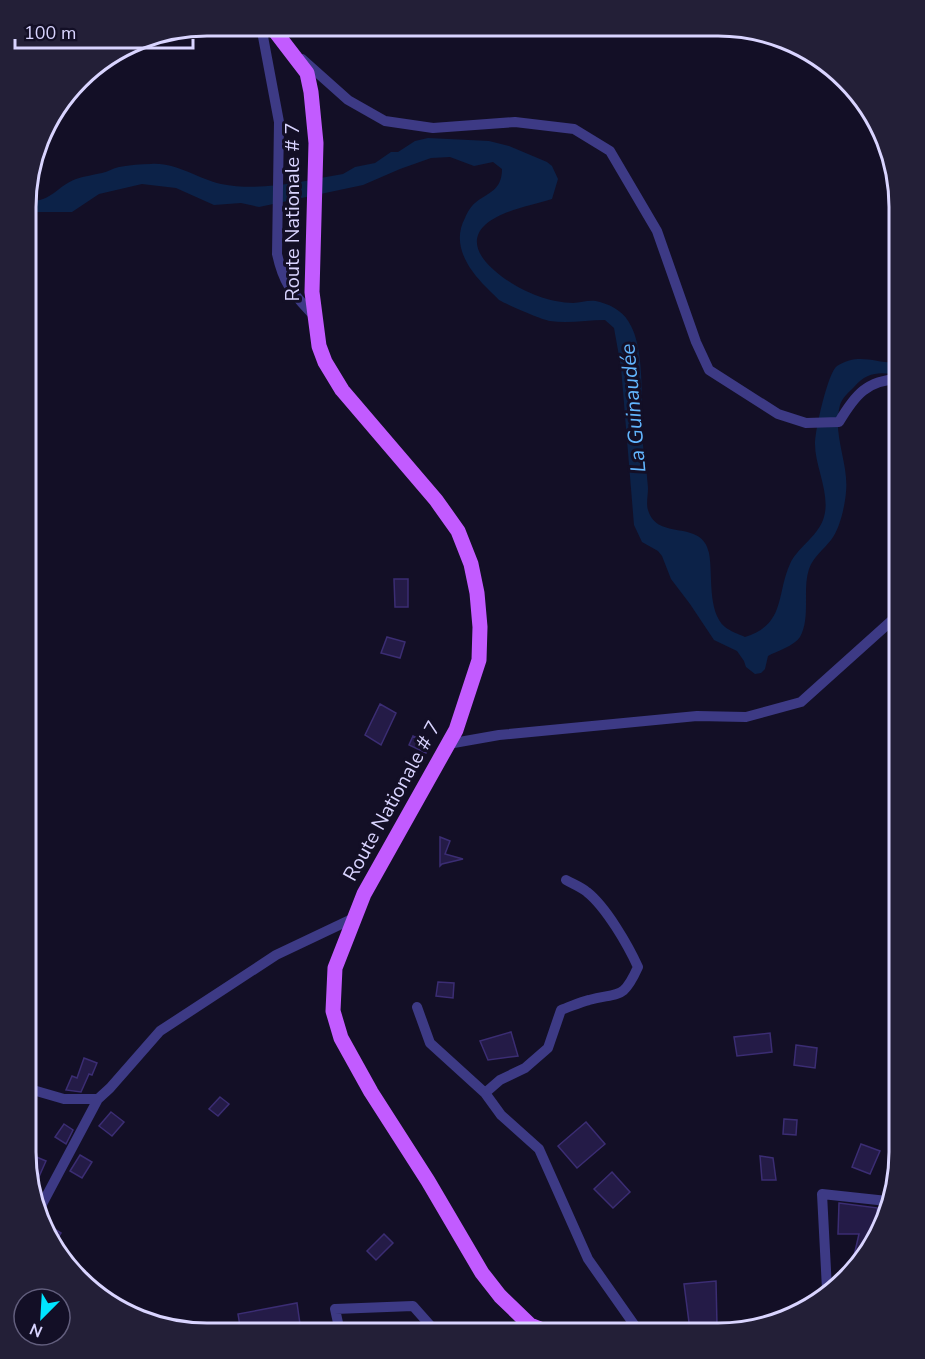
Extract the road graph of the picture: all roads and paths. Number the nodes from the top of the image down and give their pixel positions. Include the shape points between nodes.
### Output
1 (263, 36) edge
2 (279, 36) edge
3 (284, 42) junction
4 (315, 317) junction
5 (889, 379) edge
6 (889, 623) edge
7 (448, 744) junction
8 (566, 880) dead end
9 (354, 918) junction
10 (417, 1007) dead end
11 (36, 1091) edge
12 (485, 1093) junction
13 (98, 1100) junction
14 (882, 1200) edge
15 (43, 1202) edge
16 (827, 1284) edge
17 (338, 1323) edge
18 (428, 1323) edge
19 (524, 1323) edge
20 (633, 1323) edge

1 - 4 street via 279,122 277,254 288,287
2 - 3 main road, Route Nationale # 7
3 - 4 main road, Route Nationale # 7 via 307,73 311,92 316,143 312,292
3 - 5 street via 348,100 385,121 434,128 515,122 574,129 610,152 657,231 709,370 778,414 806,423 839,422 851,400 868,386
4 - 7 main road, Route Nationale # 7 via 319,346 342,390 436,500 458,531 471,564 480,627 478,660
6 - 7 street via 801,702 746,717 697,716 499,735
7 - 9 main road, Route Nationale # 7
8 - 12 street via 588,893 599,906 628,945 638,967 629,987 621,993 561,1010 548,1048
9 - 13 street via 276,955 160,1031
9 - 19 main road, Route Nationale # 7 via 334,968 333,1011 340,1038 482,1273
10 - 12 street via 430,1043
11 - 13 street via 64,1099
12 - 20 street via 501,1115 539,1149 588,1259
13 - 15 street
14 - 16 street via 822,1194
17 - 18 street via 335,1309 413,1306

